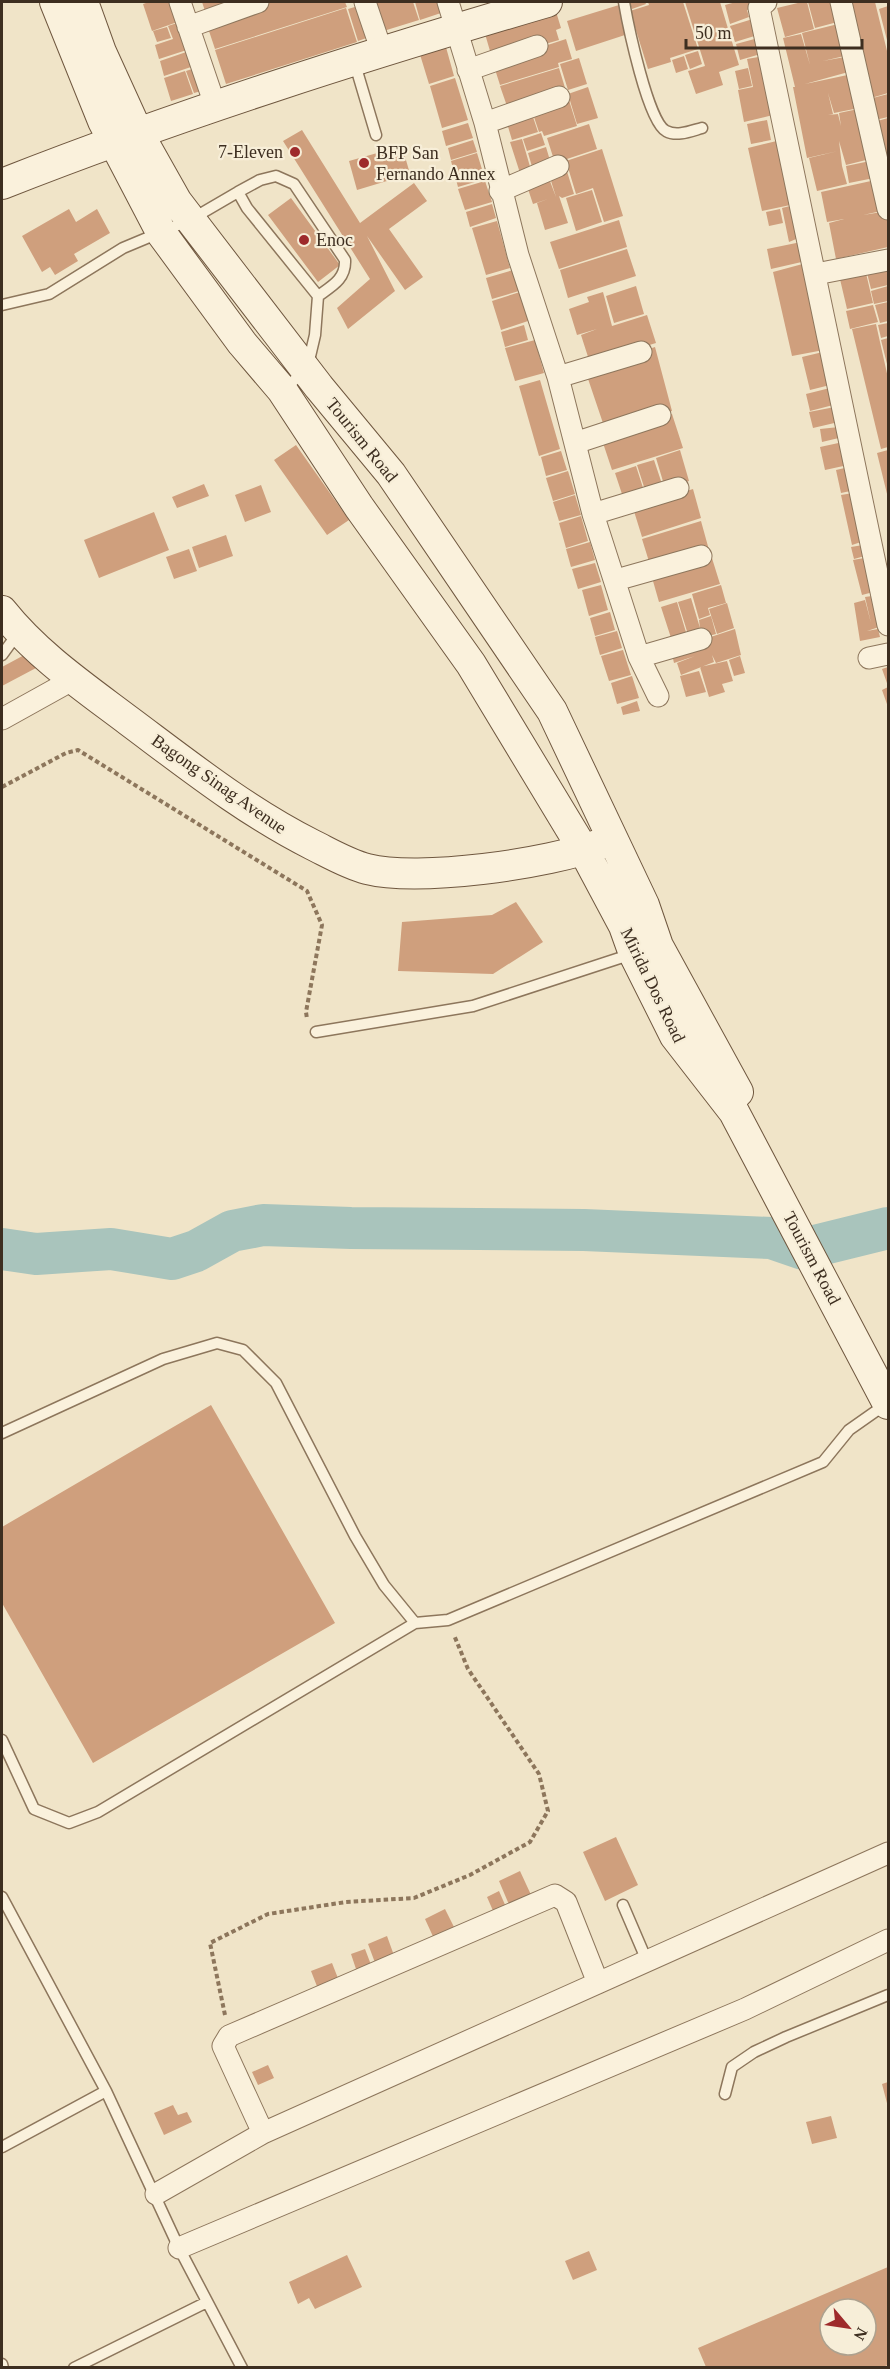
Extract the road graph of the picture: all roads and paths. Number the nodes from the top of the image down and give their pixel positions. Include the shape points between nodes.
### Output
1 (55, 2) edge
2 (83, 2) edge
3 (180, 2) edge
4 (258, 2) edge
5 (365, 2) edge
6 (547, 2) edge
7 (624, 2) edge
8 (766, 2) edge
9 (841, 2) edge
10 (452, 15) edge
11 (188, 27) junction
12 (537, 46) dead end
13 (368, 56) junction
14 (468, 70) junction
15 (559, 97) dead end
16 (215, 105) junction
17 (485, 123) junction
18 (702, 128) dead end
19 (376, 135) dead end
20 (125, 136) junction
21 (558, 166) dead end
22 (2, 184) edge
23 (500, 191) junction
24 (238, 192) junction
25 (888, 209) edge
26 (190, 220) junction
27 (162, 234) junction
28 (888, 260) edge
29 (816, 274) junction
30 (318, 296) junction
31 (2, 305) edge
32 (641, 352) dead end
33 (307, 369) junction
34 (558, 377) junction
35 (282, 390) junction
36 (660, 415) dead end
37 (575, 443) junction
38 (678, 488) dead end
39 (593, 514) junction
40 (701, 556) dead end
41 (616, 580) junction
42 (888, 625) edge
43 (7, 633) edge
44 (701, 639) dead end
45 (639, 657) junction
46 (74, 679) junction
47 (658, 696) dead end
48 (2, 719) edge
49 (2, 787) edge
50 (614, 839) junction
51 (584, 851) junction
52 (635, 885) joint
53 (646, 950) junction
54 (316, 1032) joint
55 (740, 1109) joint
56 (880, 1365) edge
57 (888, 1403) edge
58 (2, 1433) edge
59 (448, 1620) junction
60 (415, 1623) junction
61 (2, 1740) edge
62 (888, 1853) edge
63 (2, 1897) edge
64 (622, 1905) dead end
65 (888, 1940) edge
66 (647, 1961) junction
67 (598, 1983) junction
68 (888, 1995) edge
69 (229, 2036) junction
70 (106, 2091) junction
71 (725, 2094) dead end
72 (263, 2133) junction
73 (2, 2147) edge
74 (156, 2194) junction
75 (179, 2248) junction
76 (207, 2302) junction
77 (74, 2367) edge
78 (242, 2367) edge

1 - 20 main road, Tourism Road via 73,52
2 - 20 main road, Tourism Road
3 - 11 street
4 - 11 street
5 - 13 street
6 - 10 main road
7 - 18 lane via 657,125 680,134
8 - 29 street via 759,8
9 - 25 street
10 - 13 main road
10 - 14 street
11 - 16 street
12 - 14 street
13 - 16 main road
13 - 19 lane
14 - 17 street
15 - 17 street
16 - 20 main road
17 - 23 street
20 - 22 main road
20 - 26 main road, Tourism Road
20 - 27 main road, Tourism Road
21 - 23 street
23 - 34 street
24 - 26 lane
24 - 30 lane
24 - 30 lane via 276,176 294,184 345,260 346,270 340,280
26 - 27 lane
26 - 33 main road, Tourism Road
27 - 31 lane via 123,248 49,294
27 - 35 main road, Tourism Road via 242,343
28 - 29 street
29 - 42 street
30 - 33 lane
32 - 34 street
33 - 35 lane
33 - 50 main road, Tourism Road via 391,474 552,711
34 - 37 street
35 - 51 main road, Tourism Road via 359,507 471,664
36 - 37 street
37 - 39 street
38 - 39 street
39 - 41 street
40 - 41 street
41 - 45 street
43 - 46 main road, Bagong Sinag Avenue
44 - 45 street
45 - 47 street
46 - 48 street
46 - 51 main road, Bagong Sinag Avenue via 271,824 348,863 370,870 417,875
49 - 54 path via 78,750 307,891 322,925 306,1012
50 - 51 main road, Bagong Sinag Avenue
50 - 52 main road, Tourism Road
51 - 53 main road, Mirida Dos Road via 624,926
52 - 53 main road, Mirida Dos Road
53 - 54 lane via 473,1006
53 - 55 main road, Mirida Dos Road via 698,1023
55 - 56 main road, Tourism Road
56 - 57 main road, Tourism Road
57 - 59 lane via 849,1430 823,1462
58 - 60 lane via 162,1359 216,1343 243,1350 276,1383 355,1536 384,1585
59 - 60 lane
59 - 69 path via 468,1669 539,1774 548,1811 530,1842 470,1875 414,1898 346,1902 268,1914 210,1942
60 - 61 lane via 98,1812 69,1822 34,1809
62 - 66 street
63 - 70 lane
64 - 66 lane
65 - 75 street via 745,2009
66 - 67 street
67 - 69 street via 566,1902 555,1895
67 - 72 street
68 - 71 lane via 754,2052 732,2067
69 - 72 street via 223,2046
70 - 73 lane
70 - 74 lane
72 - 74 street
74 - 75 lane
75 - 76 lane
76 - 77 lane
76 - 78 lane

